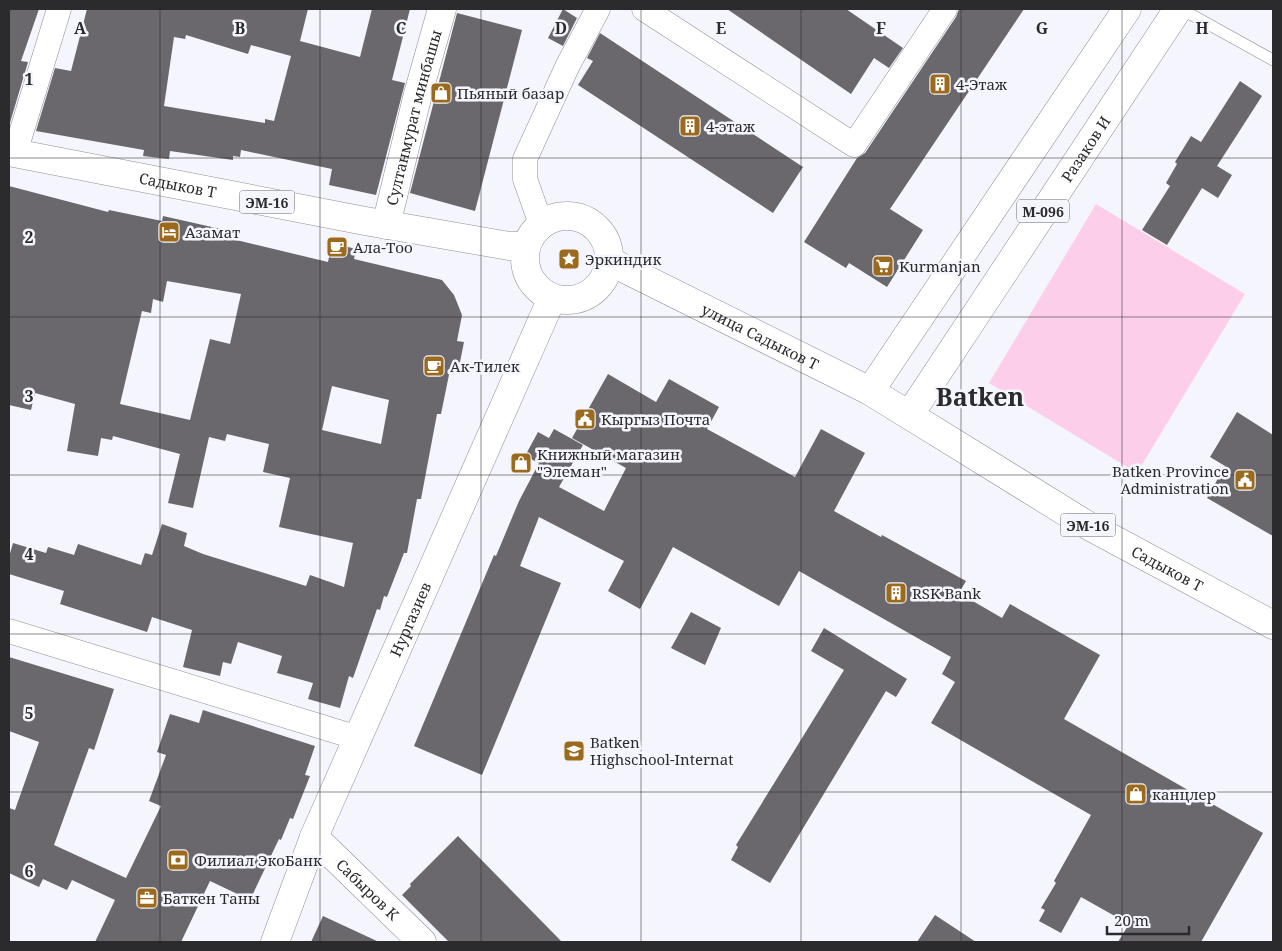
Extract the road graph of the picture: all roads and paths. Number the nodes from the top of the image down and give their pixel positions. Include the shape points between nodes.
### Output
1 (58, 9) edge
2 (442, 9) edge
3 (598, 9) edge
4 (644, 9) edge
5 (945, 9) edge
6 (1127, 9) edge
7 (1180, 9) edge
8 (1273, 60) edge
9 (12, 152) edge
10 (541, 224) junction
11 (386, 225) junction
12 (526, 246) junction
13 (609, 261) junction
14 (552, 298) junction
15 (870, 391) junction
16 (910, 414) junction
17 (1273, 624) edge
18 (9, 632) edge
19 (358, 738) junction
20 (314, 837) junction
21 (275, 942) edge
22 (422, 942) edge

1 - 9 street
2 - 11 main road, Султанмурат минбашы
3 - 10 street via 525,159 525,179
4 - 5 street via 854,145
6 - 15 main road, М-096
7 - 8 lane
7 - 16 main road, Разаков И / М-096
9 - 11 main road, Садыков Т / ЭМ-16
10 - 12 main road
10 - 13 main road via 553,217 567,215 593,224 608,247
11 - 12 main road, Садыков Т / ЭМ-16 via 509,246
12 - 14 main road via 524,258 532,281
13 - 14 main road via 599,286 588,294 576,299
13 - 15 main road, улица Садыков Т / ЭМ-16
14 - 19 main road, Нургазиев
15 - 16 main road, улица Садыков Т / ЭМ-16
16 - 17 main road, Садыков Т / ЭМ-16 via 1087,525
18 - 19 street
19 - 20 main road, Нургазиев
20 - 21 main road, Нургазиев
20 - 22 main road, Сабыров К

